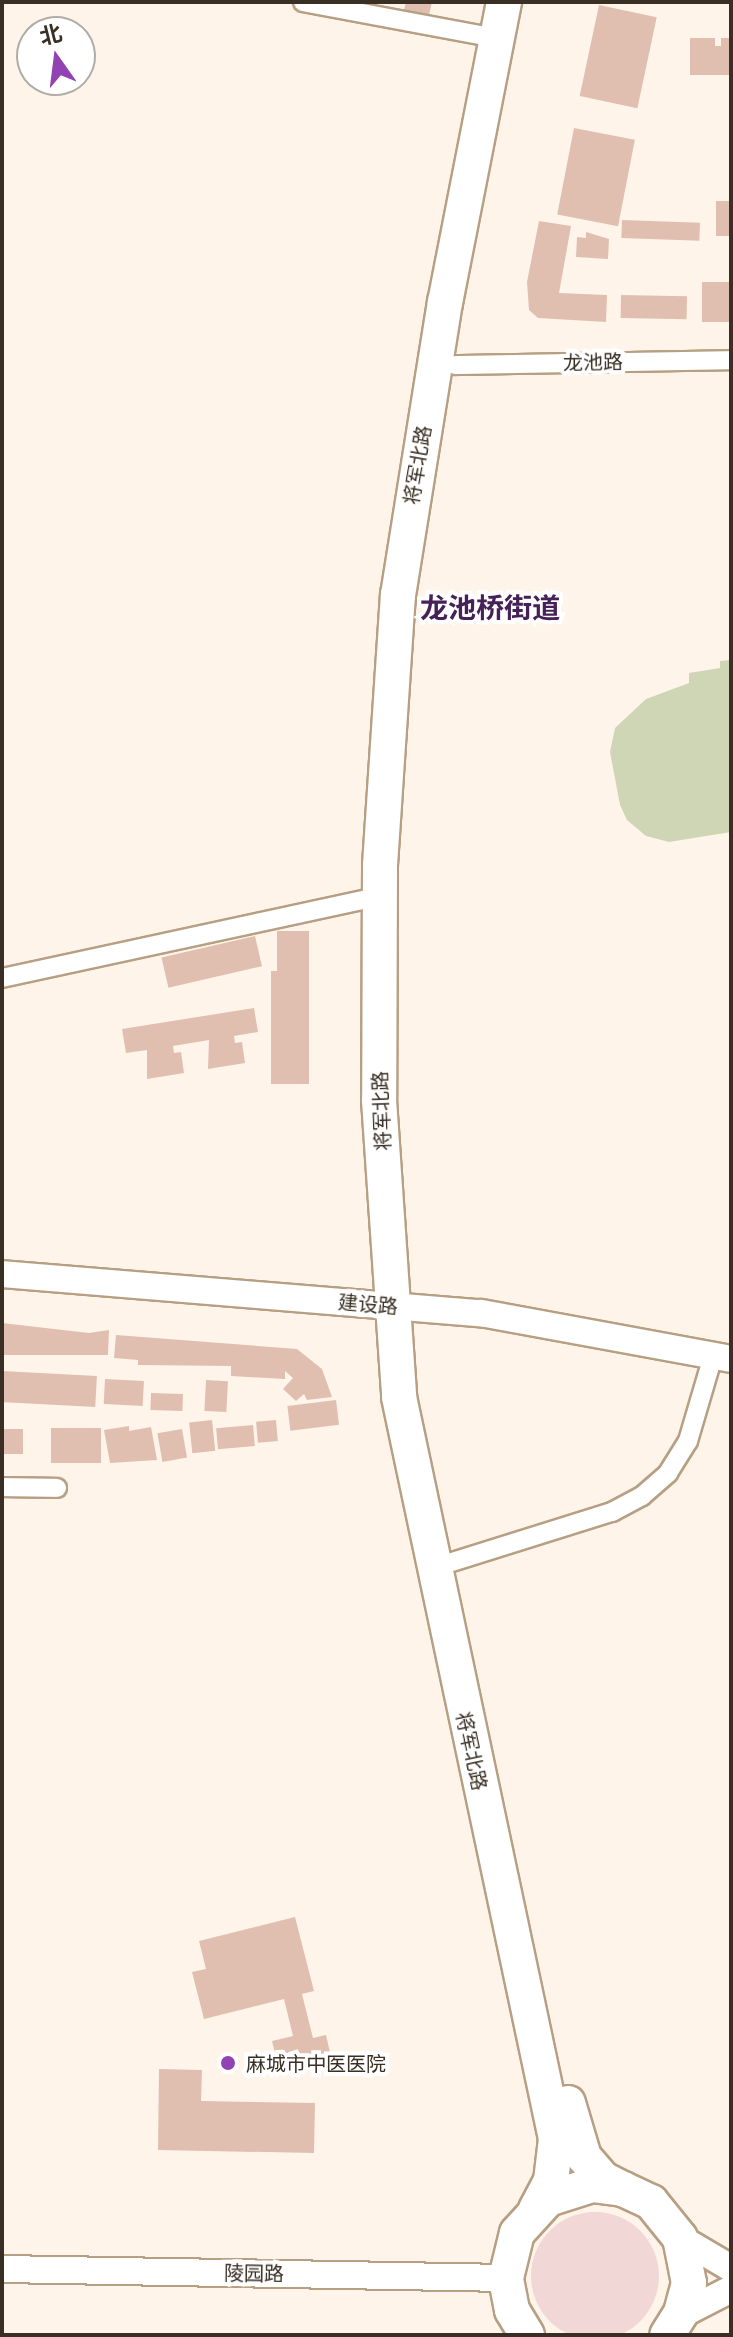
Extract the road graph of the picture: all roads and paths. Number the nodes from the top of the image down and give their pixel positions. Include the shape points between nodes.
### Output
1 (303, 2) edge
2 (504, 2) edge
3 (524, 2) edge
4 (496, 38) junction
5 (731, 360) edge
6 (455, 365) junction
7 (380, 896) junction
8 (2, 978) edge
9 (2, 1274) edge
10 (401, 1306) junction
11 (722, 1358) edge
12 (2, 1487) edge
13 (57, 1488) dead end
14 (452, 1562) junction
15 (623, 2189) junction
16 (536, 2209) junction
17 (680, 2238) junction
18 (731, 2268) edge
19 (2, 2269) edge
20 (506, 2278) junction
21 (731, 2289) edge
22 (673, 2325) edge
23 (527, 2335) edge

1 - 4 street
2 - 4 highway, 将军北路
3 - 6 highway, 将军北路
4 - 7 highway, 将军北路 via 405,536 388,689
5 - 6 street, 龙池路
6 - 10 highway, 将军北路 via 418,596 403,778
7 - 8 street
7 - 10 highway, 将军北路 via 379,1100
9 - 10 street, 建设路
10 - 11 street, 建设路 via 481,1313
10 - 14 highway, 将军北路
10 - 16 highway, 将军北路 via 399,1397 556,2139 551,2181
11 - 14 street via 688,1441 656,1485 612,1512
12 - 13 street
14 - 15 highway, 将军北路 via 575,2135 589,2165
15 - 16 highway via 576,2187
15 - 17 highway, 将军北路 via 663,2212
16 - 20 highway, 将军北路 via 517,2233
17 - 18 street
17 - 22 highway via 689,2283
19 - 20 street, 陵园路
20 - 23 highway via 512,2310
21 - 22 street

